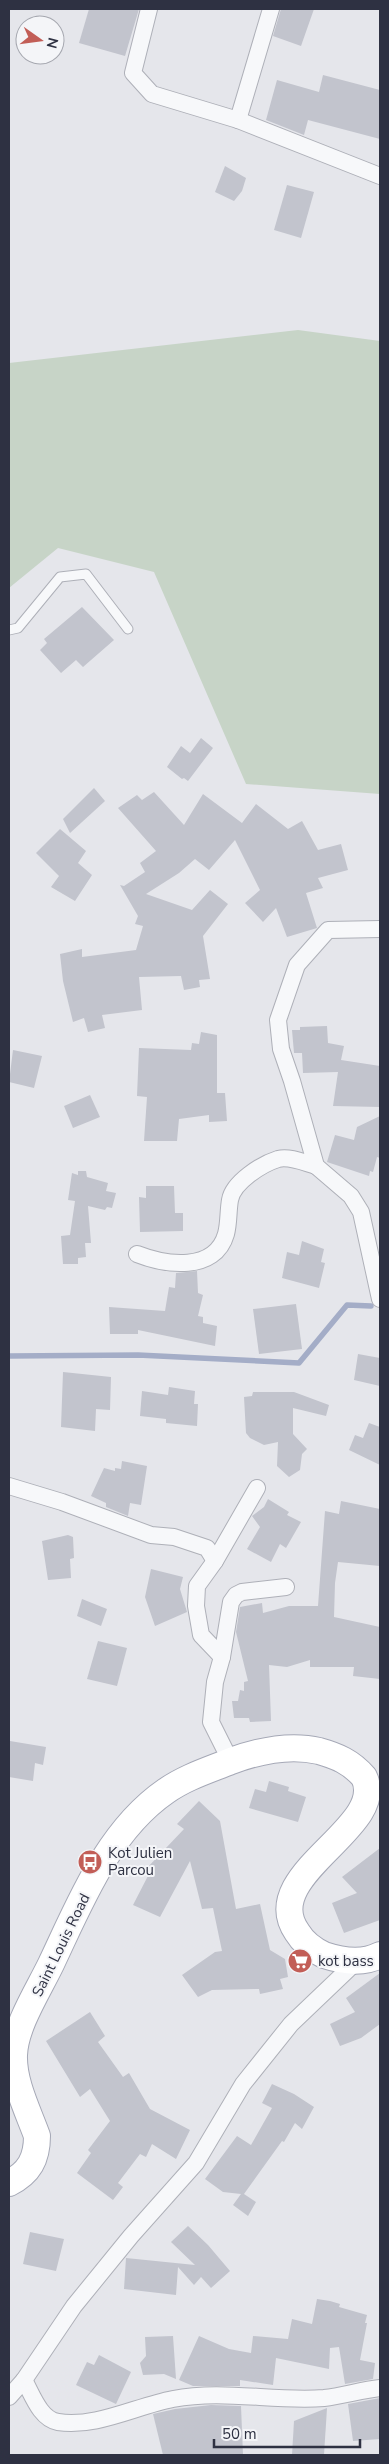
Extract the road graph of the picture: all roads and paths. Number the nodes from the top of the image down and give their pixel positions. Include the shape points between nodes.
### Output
1 (149, 9) edge
2 (271, 9) edge
3 (238, 120) junction
4 (380, 176) edge
5 (128, 629) dead end
6 (9, 630) edge
7 (380, 929) edge
8 (316, 1166) junction
9 (137, 1254) dead end
10 (380, 1299) edge
11 (9, 1486) edge
12 (257, 1488) dead end
13 (215, 1561) junction
14 (286, 1587) dead end
15 (222, 1657) junction
16 (231, 1762) junction
17 (369, 1958) edge
18 (9, 2183) edge
19 (24, 2380) junction
20 (380, 2388) edge
21 (9, 2396) edge

1 - 3 street via 133,73 152,94
2 - 3 street
3 - 4 street
5 - 6 lane via 86,574 60,578 18,628
7 - 8 street via 328,930 297,965 278,1020 281,1049
8 - 9 street via 279,1159 236,1187 230,1199 226,1236 215,1253 192,1263 157,1262
8 - 10 street via 351,1196 361,1212
11 - 13 street via 151,1535 174,1537 207,1548
12 - 13 street
13 - 15 street via 197,1586 196,1606 201,1635
14 - 15 street via 236,1595 231,1602
15 - 16 street via 215,1682 212,1722
16 - 17 main road, Saint Louis Road via 244,1756 287,1748 315,1750 351,1763 369,1784 371,1794 366,1813 305,1878 295,1891 290,1906 293,1927 307,1945 323,1954
16 - 18 main road, Saint Louis Road via 194,1775 165,1792 122,1834 86,1892 16,2038 16,2074 37,2144 28,2171
17 - 19 street via 291,2024 243,2084 196,2163 74,2306
19 - 20 street via 44,2414 57,2422 86,2422 173,2399 210,2394 325,2398
19 - 21 street

